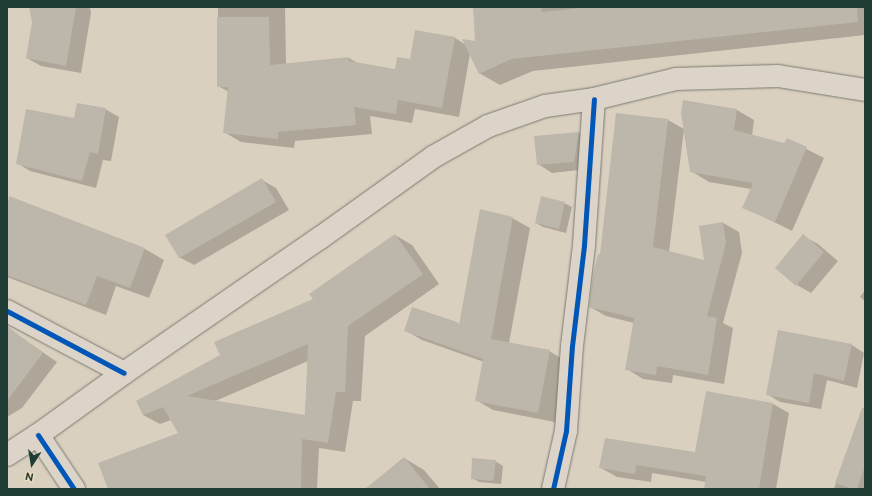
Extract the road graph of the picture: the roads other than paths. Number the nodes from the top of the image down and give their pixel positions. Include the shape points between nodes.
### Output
1 (859, 84) edge
2 (594, 99) junction
3 (7, 312) edge
4 (124, 373) junction
5 (38, 435) junction
6 (7, 455) edge
7 (74, 489) edge
8 (552, 489) edge

1 - 2 main road via 778,76 676,79
2 - 4 main road via 545,106 488,126 433,157
2 - 8 main road via 584,245 572,346 566,431
3 - 4 main road
4 - 5 main road
5 - 6 main road
5 - 7 main road

